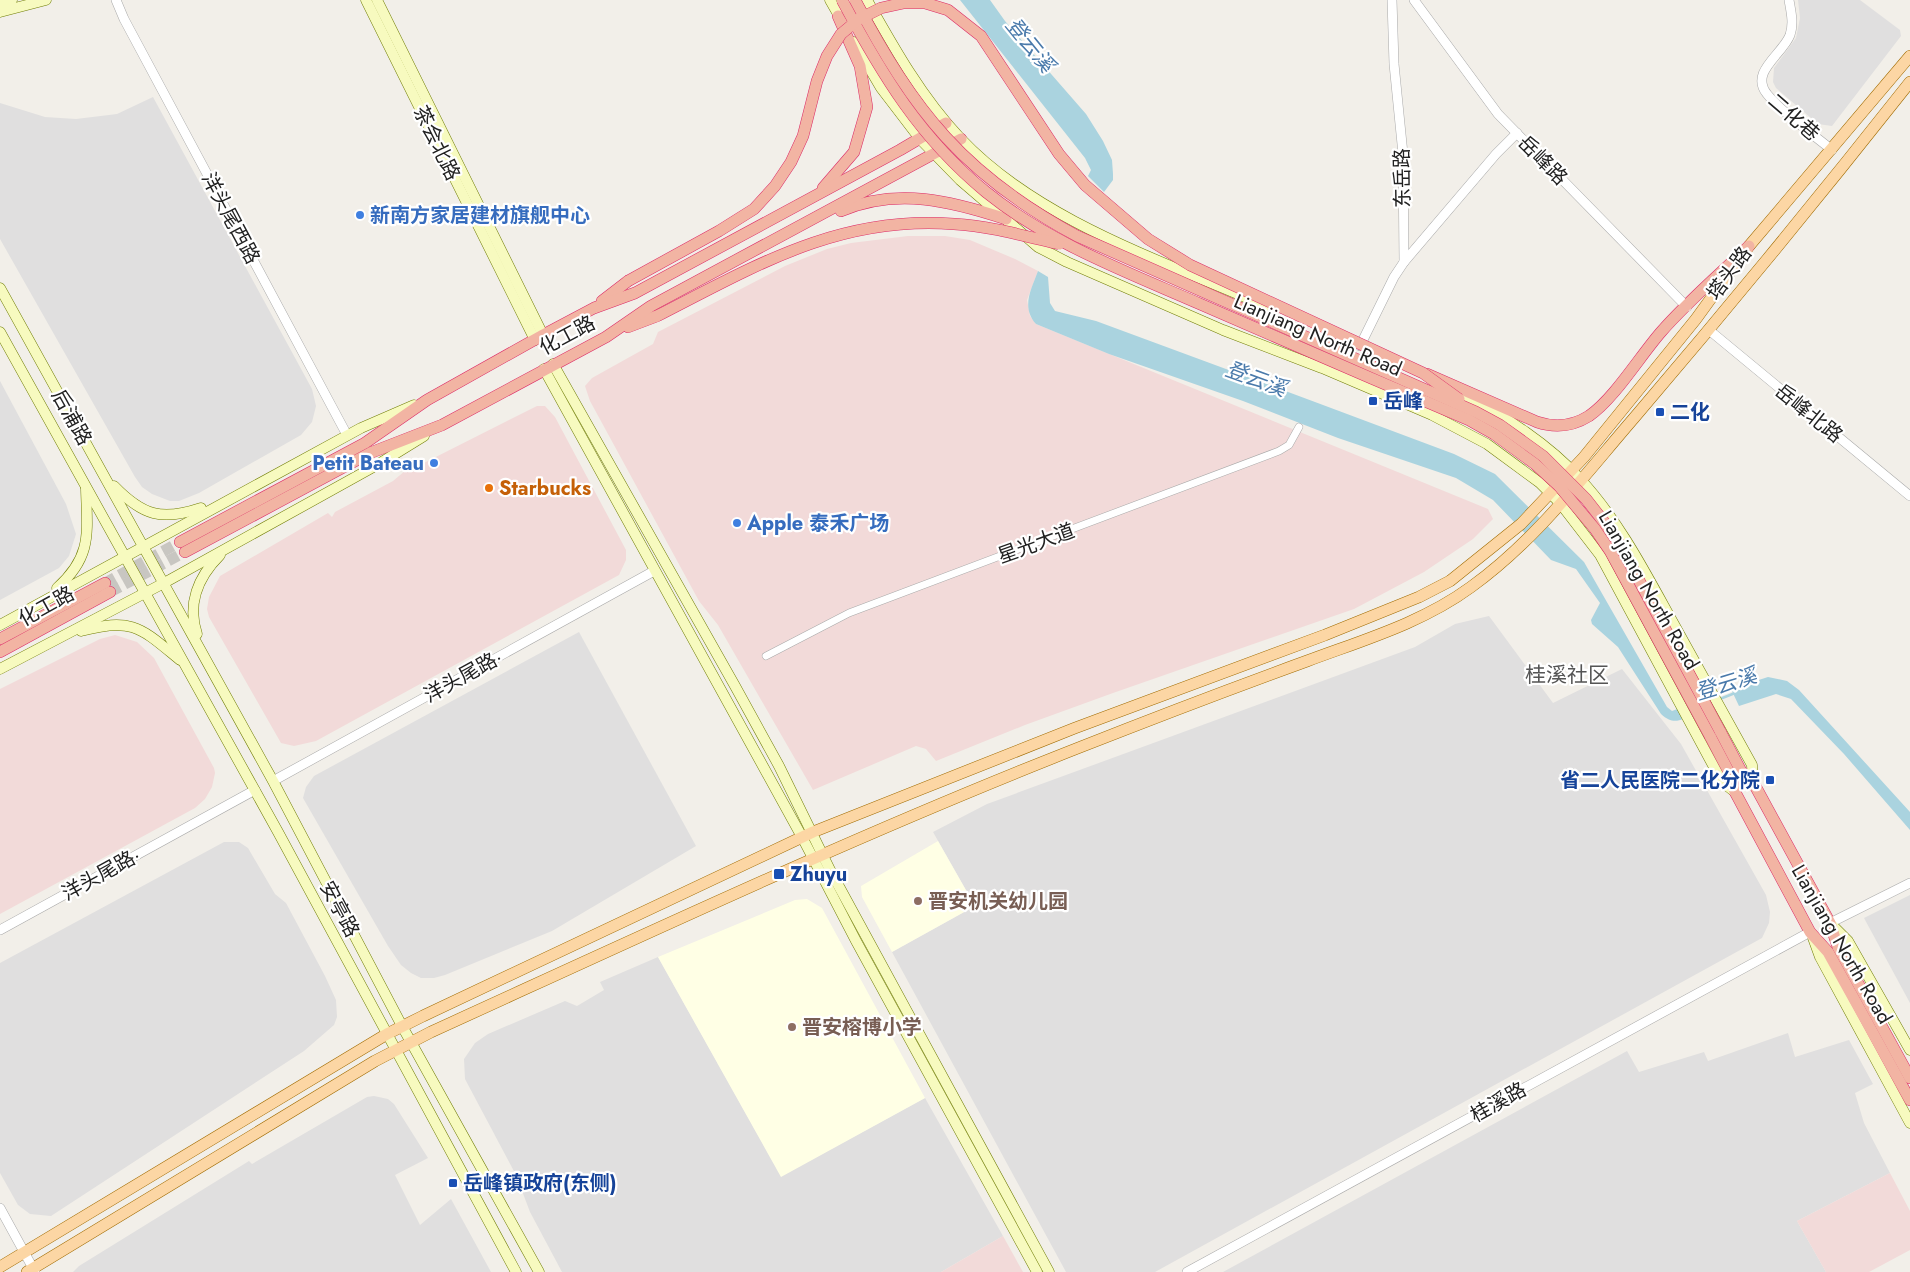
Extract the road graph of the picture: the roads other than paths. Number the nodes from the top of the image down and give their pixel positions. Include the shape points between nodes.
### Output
1 (12, 0) edge
2 (46, 0) edge
3 (116, 0) edge
4 (366, 0) edge
5 (377, 0) edge
6 (830, 0) edge
7 (842, 0) edge
8 (855, 0) edge
9 (867, 0) edge
10 (1392, 0) edge
11 (1414, 0) edge
12 (1790, 0) edge
13 (0, 3) edge
14 (0, 12) edge
15 (838, 16) junction
16 (1910, 56) edge
17 (1910, 82) edge
18 (946, 123) junction
19 (1517, 133) junction
20 (920, 139) junction
21 (961, 139) junction
22 (1832, 150) junction
23 (934, 154) junction
24 (818, 194) junction
25 (1006, 219) junction
26 (773, 240) junction
27 (1071, 246) junction
28 (1749, 246) junction
29 (1404, 262) junction
30 (0, 288) edge
31 (1687, 307) junction
32 (594, 308) junction
33 (1709, 330) junction
34 (0, 332) edge
35 (606, 336) junction
36 (539, 338) junction
37 (1360, 346) junction
38 (549, 367) junction
39 (1423, 373) junction
40 (427, 400) junction
41 (1476, 412) junction
42 (442, 425) junction
43 (1299, 427) dead end
44 (348, 435) junction
45 (1571, 470) junction
46 (104, 474) junction
47 (1580, 479) junction
48 (86, 484) junction
49 (1551, 492) junction
50 (1910, 496) edge
51 (226, 500) junction
52 (1560, 503) junction
53 (143, 545) junction
54 (231, 545) junction
55 (125, 555) junction
56 (654, 571) junction
57 (164, 583) junction
58 (146, 592) junction
59 (40, 602) junction
60 (0, 625) edge
61 (61, 637) junction
62 (0, 639) edge
63 (0, 652) edge
64 (203, 654) junction
65 (766, 656) dead end
66 (185, 664) junction
67 (0, 669) edge
68 (1715, 734) junction
69 (273, 781) junction
70 (1753, 782) junction
71 (255, 790) junction
72 (1735, 792) junction
73 (807, 835) junction
74 (818, 856) junction
75 (1910, 883) edge
76 (1830, 923) junction
77 (0, 930) edge
78 (1810, 932) junction
79 (1847, 976) junction
80 (402, 1026) junction
81 (387, 1034) junction
82 (411, 1041) junction
83 (396, 1050) junction
84 (1910, 1050) edge
85 (1910, 1078) edge
86 (1910, 1100) edge
87 (1910, 1124) edge
88 (0, 1208) edge
89 (25, 1253) junction
90 (0, 1267) edge
91 (32, 1271) edge
92 (516, 1272) edge
93 (539, 1272) edge
94 (1038, 1272) edge
95 (1049, 1272) edge
96 (1187, 1272) edge

1 - 13 main road
2 - 14 main road
3 - 44 street, 洋头尾西路
4 - 36 main road, 茶会北路
5 - 36 main road, 茶会北路
6 - 15 main road
7 - 27 highway, Lianjiang North Road, bridge via 887,81 931,138 1010,210
8 - 41 highway, Lianjiang North Road, bridge via 897,76 934,125 969,163 1016,201 1077,236
9 - 18 main road via 907,68
10 - 29 street, 东岳路 via 1394,64 1403,154
11 - 19 street, 岳峰路 via 1498,114
12 - 22 street, 二化巷 via 1791,32 1763,72 1762,84 1770,98
15 - 20 main road via 882,88
15 - 24 highway via 860,66 867,107 854,152
16 - 22 main road, 塔头路
17 - 33 main road, 塔头路
18 - 20 highway, 化工路
18 - 21 main road
19 - 29 street
19 - 31 street, 岳峰路
20 - 23 main road
20 - 24 highway, 化工路
21 - 23 highway, 化工路
21 - 37 main road via 1014,186 1088,229
22 - 28 main road, 塔头路
23 - 25 main road
23 - 26 highway, 化工路
24 - 32 highway, 化工路 via 635,293
25 - 26 highway via 935,200 888,198 854,205
25 - 49 main road via 1038,247 1060,259 1458,428 1493,448
26 - 35 highway, 化工路 via 652,306
27 - 35 highway, bridge via 954,224 896,224 840,233 789,250 657,316
27 - 68 highway, Lianjiang North Road, bridge via 1469,420 1535,464 1578,506 1610,551
28 - 31 highway
28 - 45 main road, 塔头路 via 1690,326
29 - 37 street
30 - 46 main road, 后浦路
31 - 39 highway, bridge via 1662,330 1600,406 1572,424 1551,426 1537,422
32 - 36 highway, 化工路
32 - 39 highway, bridge via 628,281 754,209 791,162 826,56 841,34 859,18 881,8 925,3 948,10 981,36 1059,154 1086,185 1148,239 1190,266
33 - 47 main road, 塔头路
33 - 50 street, 岳峰北路
34 - 48 main road, 后浦路
35 - 38 highway, 化工路
36 - 40 highway, 化工路
37 - 45 main road via 1503,416
38 - 42 highway, 化工路
38 - 56 main road
38 - 73 main road via 726,669
39 - 41 highway, bridge
40 - 42 highway, 化工路 via 364,443 183,547 370,453
40 - 44 main road
41 - 68 highway, Lianjiang North Road, bridge via 1543,456 1604,522 1620,545
42 - 54 main road via 377,465
43 - 65 street, 星光大道 via 1289,446 1279,451 849,613
44 - 51 main road
45 - 47 main road
45 - 49 main road, 塔头路
46 - 51 main road via 127,498 155,514 179,516
46 - 53 main road, 后浦路
47 - 52 main road, 塔头路
47 - 70 main road via 1612,518 1640,562 1752,765
48 - 55 main road, 后浦路
48 - 59 main road via 84,551 71,576
49 - 52 main road
49 - 73 main road, 塔头路 via 1521,524 1468,568 1424,595 1075,728
51 - 53 main road
52 - 72 main road via 1608,568 1722,782
52 - 74 main road, 塔头路 via 1500,564 1464,592 1424,616 995,780
53 - 55 main road
53 - 57 main road, 安亭路
54 - 57 main road
54 - 64 main road via 210,565 199,581 194,598 194,627
55 - 58 main road, 安亭路
55 - 59 main road
56 - 69 street, 洋头尾路·
56 - 73 main road
57 - 58 main road
57 - 64 main road, 安亭路
58 - 61 main road
58 - 66 main road, 安亭路
59 - 60 main road
61 - 66 main road via 109,624 124,624 148,635
61 - 67 main road
62 - 63 highway, 化工路 via 108,588
64 - 69 main road, 安亭路
66 - 71 main road, 安亭路
68 - 70 highway, Lianjiang North Road via 1741,771
68 - 72 highway, Lianjiang North Road
69 - 80 main road, 安亭路
70 - 76 highway, Lianjiang North Road
71 - 77 street, 洋头尾路·
71 - 81 main road, 安亭路
72 - 78 highway, Lianjiang North Road
73 - 74 main road
73 - 80 main road, 塔头路
74 - 82 main road, 塔头路
74 - 94 main road
74 - 95 main road
75 - 76 street
76 - 79 highway, Lianjiang North Road
76 - 84 main road via 1848,942
78 - 79 highway, Lianjiang North Road
78 - 87 main road via 1820,957
78 - 96 street, 桂溪路
79 - 85 highway, Lianjiang North Road
79 - 86 highway, Lianjiang North Road
80 - 81 main road, 塔头路
80 - 82 main road, 安亭路
81 - 83 main road, 安亭路
81 - 89 main road, 塔头路
82 - 83 main road, 塔头路
82 - 93 main road, 安亭路
83 - 91 main road, 塔头路
83 - 92 main road, 安亭路
88 - 89 street
89 - 90 main road, 塔头路
89 - 91 street

